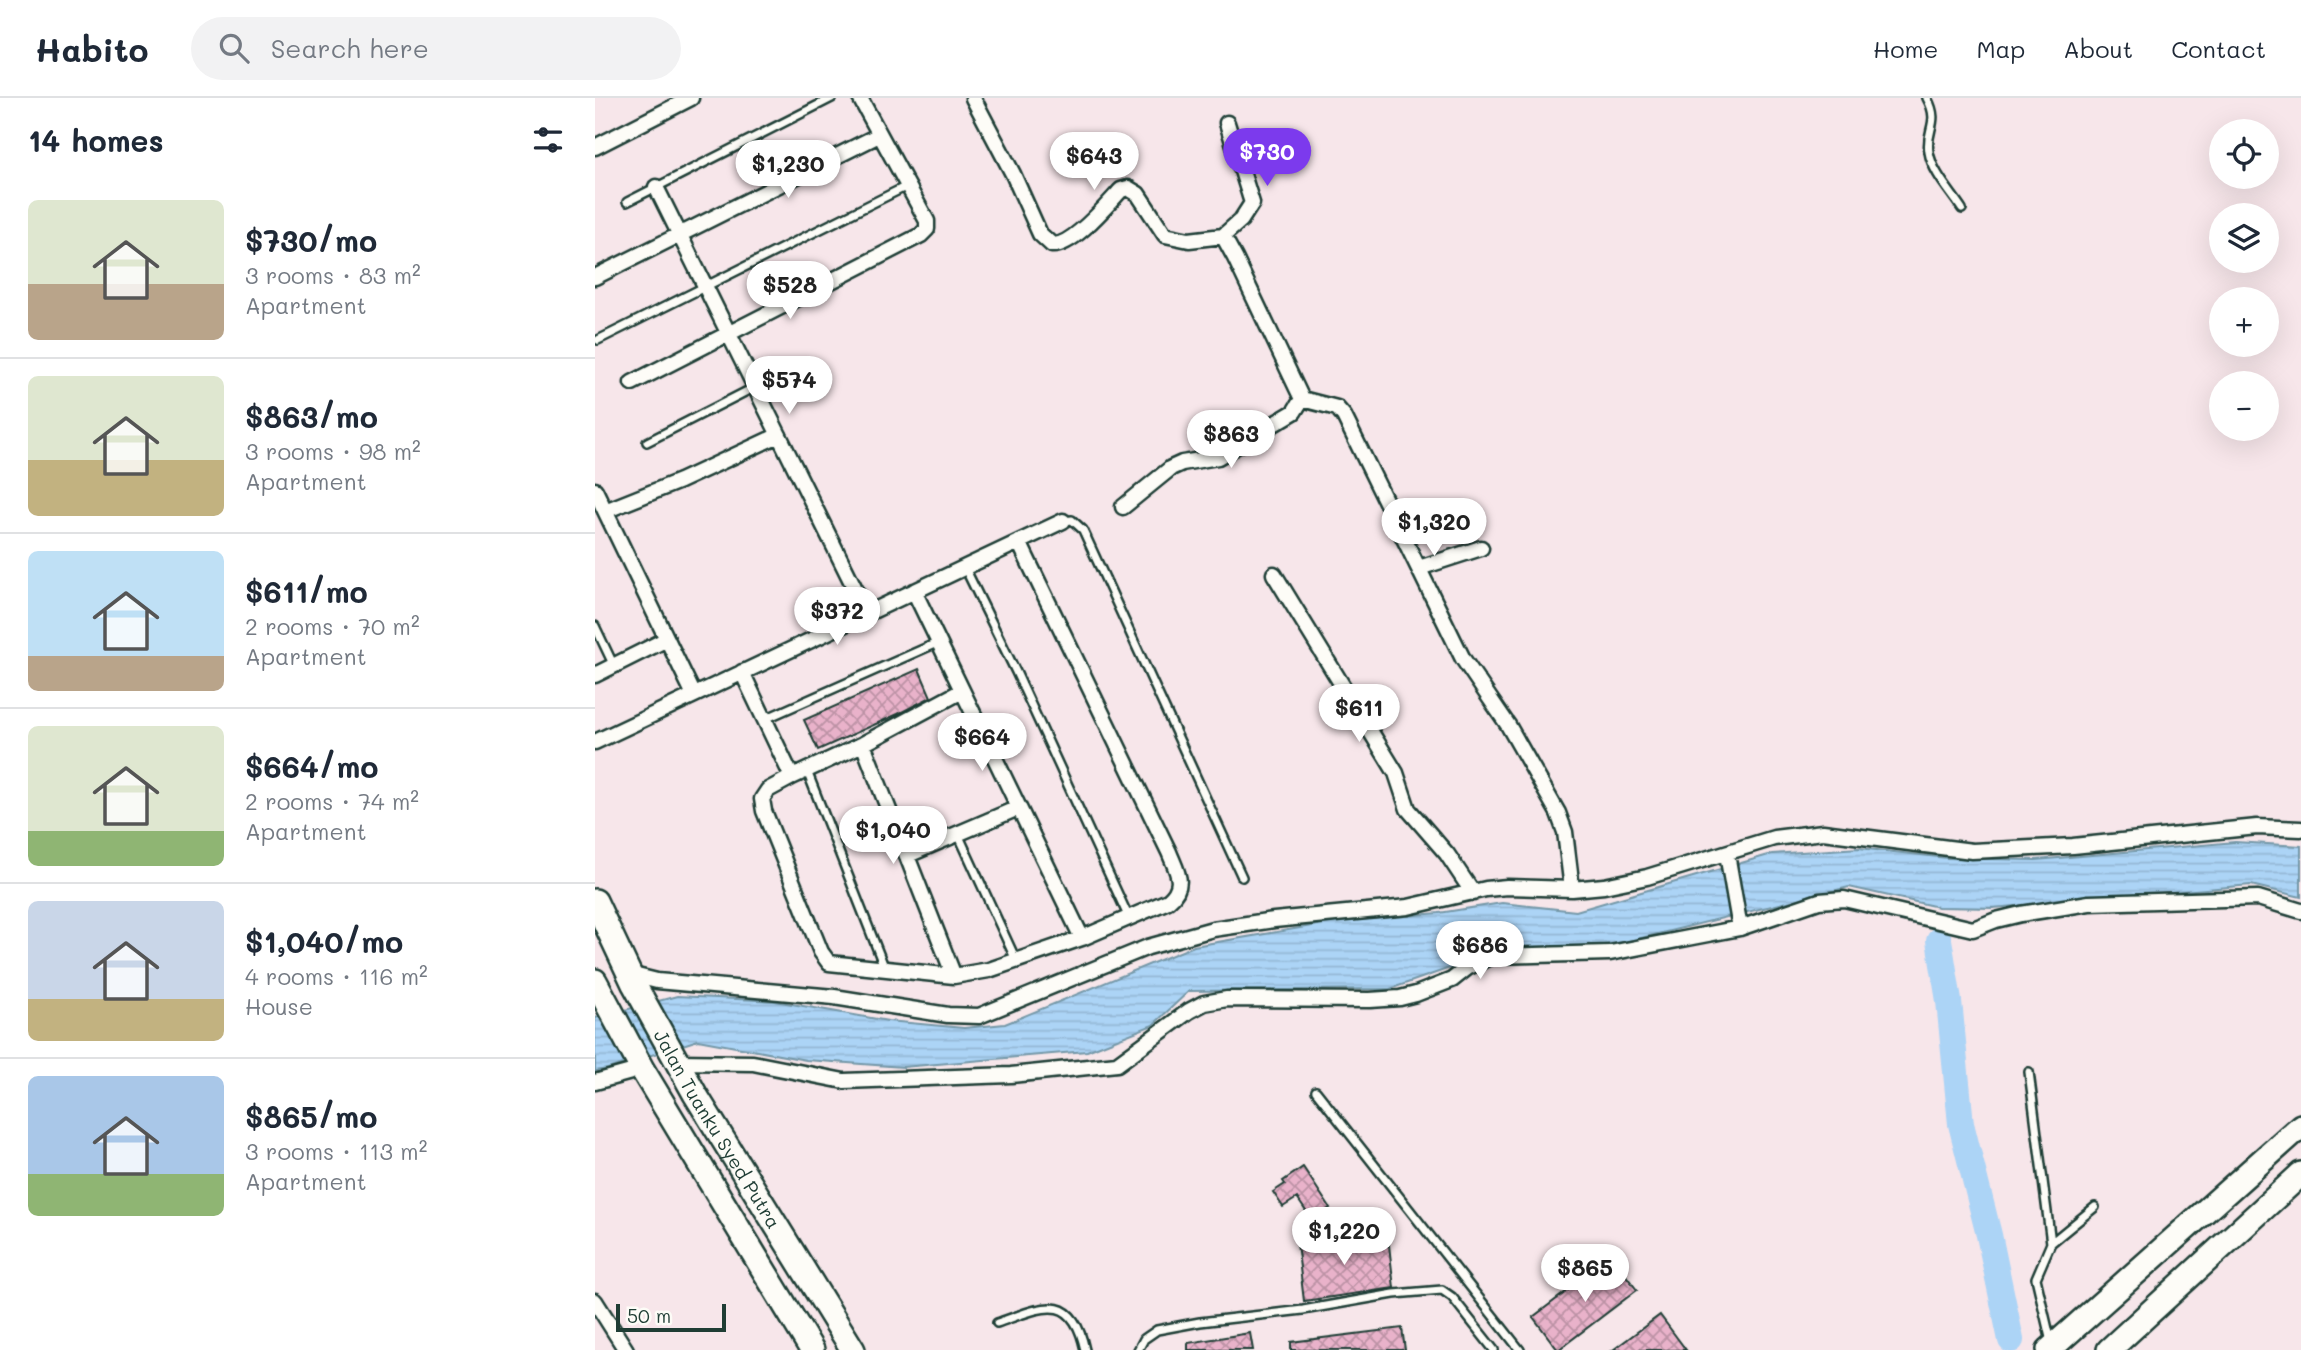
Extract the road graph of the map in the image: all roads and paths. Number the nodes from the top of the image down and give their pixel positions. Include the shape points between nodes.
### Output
1 (691, 98) edge
2 (832, 98) edge
3 (860, 98) edge
4 (973, 98) edge
5 (1927, 98) edge
6 (1227, 123) dead end
7 (879, 135) junction
8 (595, 147) edge
9 (907, 186) junction
10 (656, 187) junction
11 (627, 202) dead end
12 (1962, 209) dead end
13 (680, 234) junction
14 (1223, 236) junction
15 (595, 277) edge
16 (706, 286) junction
17 (729, 333) junction
18 (598, 340) dead end
19 (632, 383) dead end
20 (755, 387) junction
21 (1302, 399) junction
22 (779, 435) junction
23 (647, 442) dead end
24 (596, 495) edge
25 (1123, 507) dead end
26 (605, 511) junction
27 (1063, 521) joint
28 (1019, 542) junction
29 (1481, 548) dead end
30 (964, 568) junction
31 (1419, 568) junction
32 (1274, 574) dead end
33 (914, 591) junction
34 (867, 613) junction
35 (595, 626) edge
36 (667, 639) junction
37 (939, 642) junction
38 (614, 666) junction
39 (742, 672) junction
40 (595, 675) edge
41 (962, 691) junction
42 (694, 695) junction
43 (765, 719) junction
44 (595, 742) edge
45 (863, 744) junction
46 (807, 771) junction
47 (792, 777) junction
48 (1018, 808) junction
49 (2301, 829) edge
50 (958, 834) junction
51 (908, 855) junction
52 (1728, 859) junction
53 (1242, 877) dead end
54 (1572, 888) junction
55 (1473, 893) junction
56 (595, 901) edge
57 (2301, 911) edge
58 (1129, 918) junction
59 (1739, 923) junction
60 (1082, 939) junction
61 (1016, 961) junction
62 (885, 969) junction
63 (954, 976) junction
64 (632, 979) junction
65 (598, 988) edge
66 (675, 1057) junction
67 (640, 1065) junction
68 (2029, 1072) dead end
69 (595, 1082) edge
70 (1317, 1091) dead end
71 (2301, 1125) edge
72 (2301, 1174) edge
73 (2095, 1208) dead end
74 (2051, 1242) junction
75 (595, 1301) edge
76 (997, 1323) dead end
77 (2051, 1348) edge
78 (626, 1350) edge
79 (812, 1350) edge
80 (853, 1350) edge
81 (1085, 1350) edge
82 (1138, 1350) edge
83 (1494, 1350) edge
84 (1521, 1350) edge
85 (2109, 1350) edge

1 - 8 street
2 - 10 lane
3 - 7 street
4 - 14 street via 1040,234 1052,245 1064,243 1128,188 1138,194 1165,235 1189,240
5 - 12 lane via 1934,110 1929,152
6 - 14 street via 1252,204
7 - 9 street
7 - 13 street
9 - 16 lane
9 - 17 street via 927,221 921,235
10 - 11 lane
10 - 13 street
13 - 15 street
13 - 16 street
14 - 21 street
16 - 17 street
16 - 18 lane
17 - 19 street
17 - 20 street
20 - 22 street
20 - 23 lane
21 - 25 street via 1294,412 1219,457 1171,468
21 - 31 street via 1337,408 1344,416
22 - 26 street
22 - 34 street
24 - 26 street
26 - 36 street
27 - 28 street
27 - 53 lane via 1072,520 1083,530
28 - 30 street
28 - 58 street via 1178,876 1180,886 1168,901
29 - 31 street
30 - 33 street
30 - 58 lane
31 - 54 street via 1463,659 1508,725 1558,813
32 - 55 street via 1396,773 1408,809
33 - 34 street
33 - 37 street
34 - 39 street
35 - 38 lane
36 - 38 street
36 - 42 street
37 - 41 street
37 - 43 lane
38 - 40 street
39 - 42 street
39 - 43 street
41 - 45 street
41 - 48 street
42 - 44 street
43 - 47 street
45 - 46 street
45 - 51 street
46 - 47 street
46 - 62 lane
47 - 62 street via 768,790 762,799 821,952 829,963
48 - 50 street
48 - 60 street
49 - 52 street via 2257,827 1972,851 1823,832 1774,838
50 - 51 street
50 - 61 lane
51 - 63 street
52 - 54 street via 1604,886
52 - 59 street
54 - 55 street via 1486,888
55 - 64 street via 1408,907 1245,924 1178,937 979,1016 834,997
56 - 64 main road, Jalan Tuanku Syed Putra
57 - 59 street via 2258,898 2089,903 2021,914 1973,929 1831,899
58 - 60 street
59 - 66 street via 1610,953 1492,956 1453,980 1400,998 1204,1003 1117,1064 1011,1075 845,1081 753,1063
60 - 61 street
61 - 63 street
62 - 63 street
64 - 66 main road, Jalan Tuanku Syed Putra
65 - 67 main road, Jalan Tuanku Syed Putra
66 - 80 main road, Jalan Tuanku Syed Putra
67 - 69 street
67 - 79 main road, Jalan Tuanku Syed Putra
68 - 74 lane
70 - 84 lane
71 - 77 main road
72 - 85 main road
73 - 74 lane
74 - 77 lane via 2036,1278
75 - 78 street
76 - 81 lane via 1056,1307 1077,1325
82 - 83 lane via 1157,1330 1442,1290

